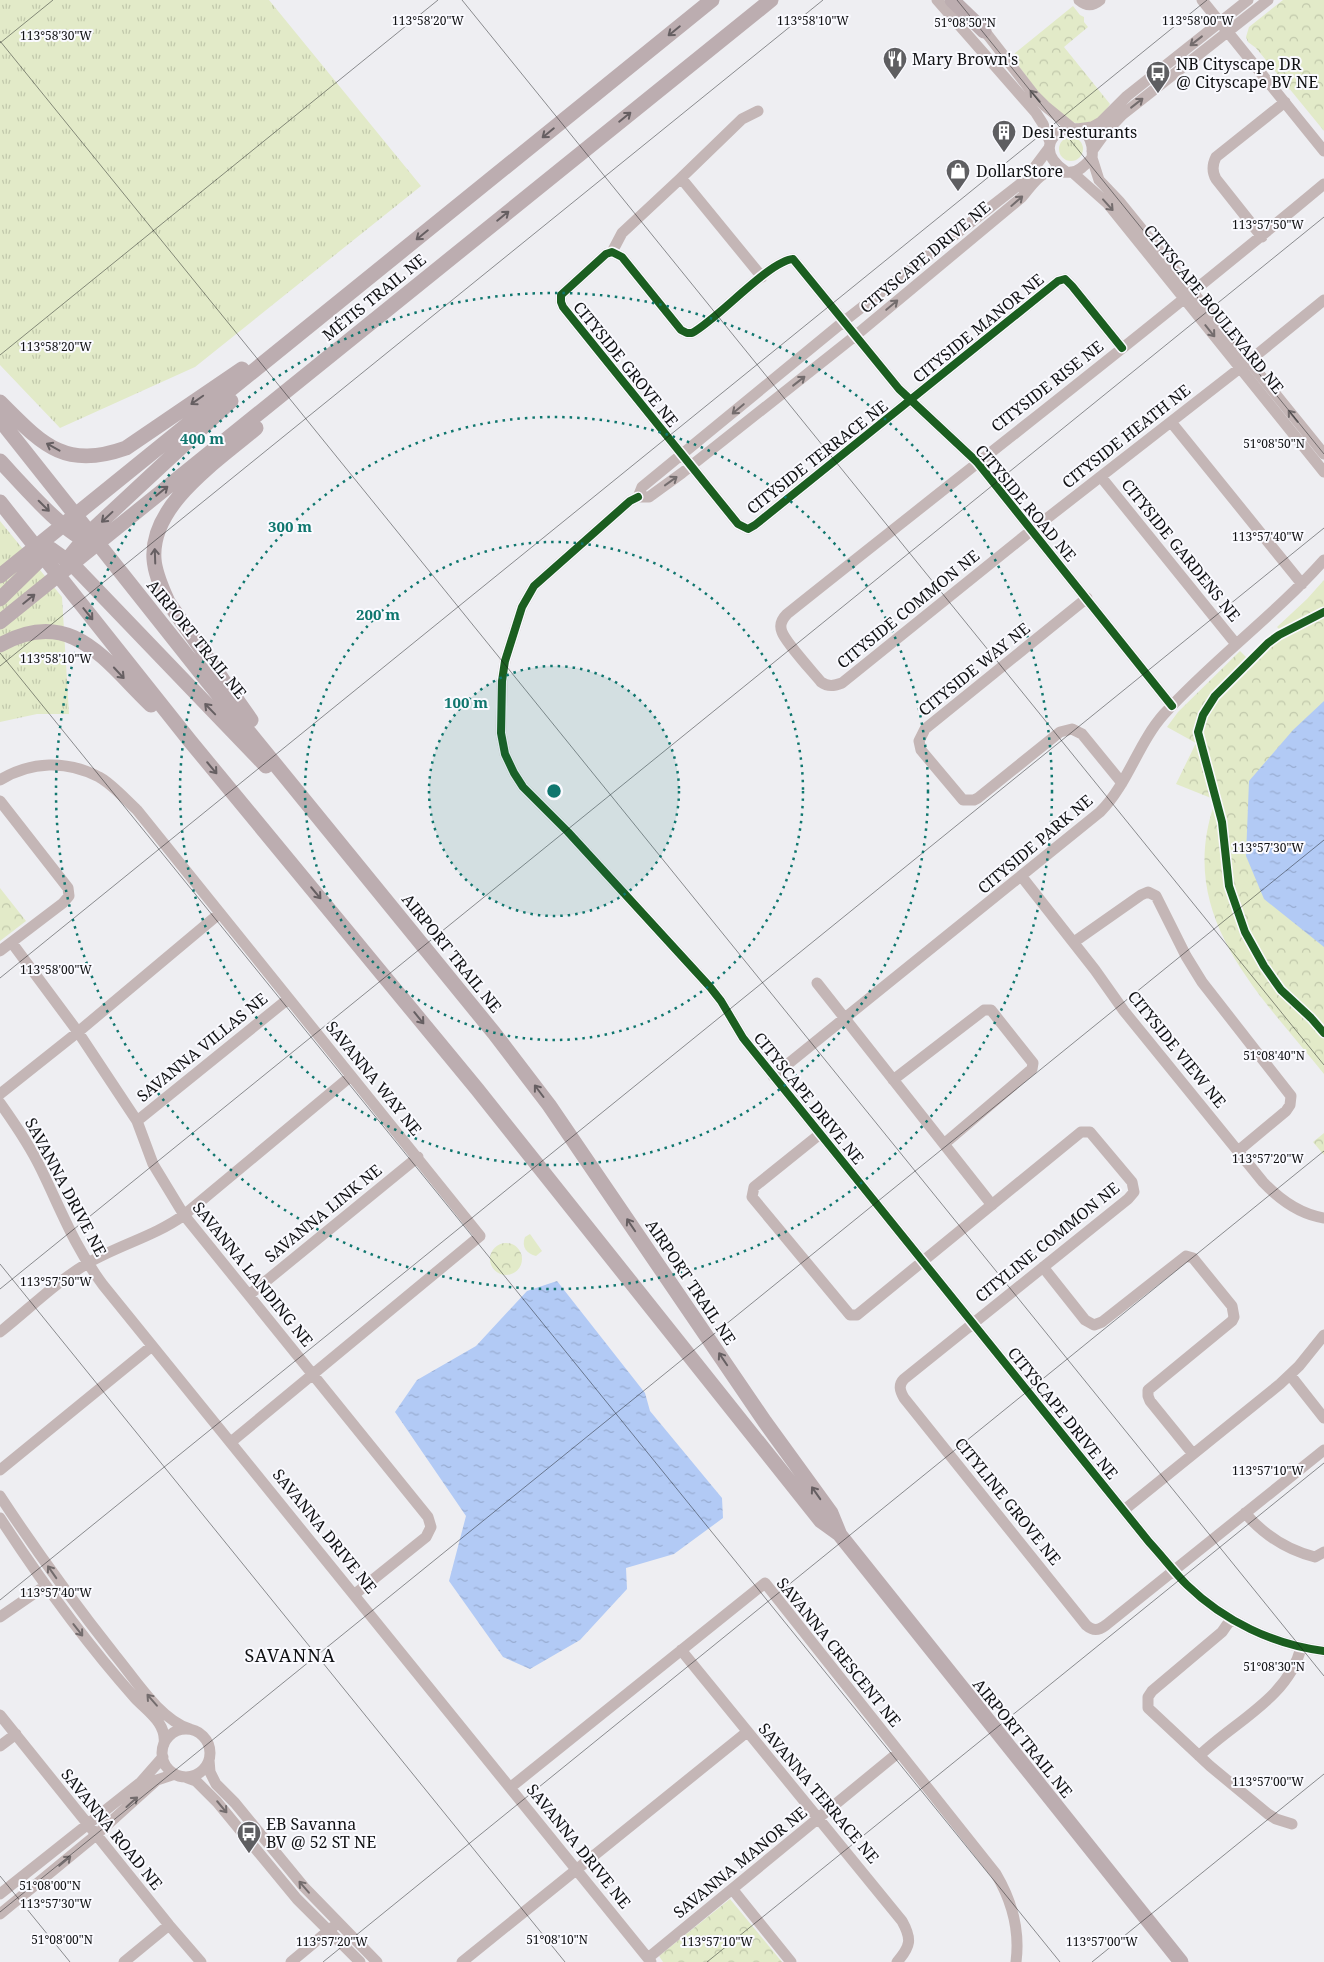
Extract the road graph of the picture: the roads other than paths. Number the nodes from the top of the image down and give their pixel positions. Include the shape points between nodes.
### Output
1 (712, 0) edge
2 (761, 0) edge
3 (771, 0) edge
4 (937, 0) edge
5 (952, 0) edge
6 (960, 0) edge
7 (1100, 0) edge
8 (1202, 0) edge
9 (1248, 0) edge
10 (1268, 0) edge
11 (1083, 2) edge
12 (748, 18) junction
13 (1220, 23) junction
14 (984, 31) junction
15 (1228, 33) junction
16 (1285, 102) junction
17 (758, 111) dead end
18 (1075, 128) junction
19 (1049, 145) junction
20 (1324, 151) edge
21 (1092, 155) junction
22 (1069, 172) junction
23 (681, 178) junction
24 (1324, 184) edge
25 (1262, 236) junction
26 (465, 246) junction
27 (612, 252) junction
28 (762, 277) junction
29 (352, 292) junction
30 (1189, 296) junction
31 (1324, 300) edge
32 (843, 322) junction
33 (855, 336) junction
34 (294, 338) junction
35 (1122, 348) junction
36 (1244, 364) junction
37 (911, 400) junction
38 (0, 402) edge
39 (0, 420) edge
40 (1171, 422) junction
41 (1324, 454) edge
42 (682, 456) junction
43 (0, 461) edge
44 (976, 462) junction
45 (690, 466) junction
46 (1324, 472) edge
47 (1101, 477) junction
48 (638, 497) junction
49 (0, 502) edge
50 (75, 515) junction
51 (65, 527) junction
52 (1032, 530) junction
53 (90, 539) junction
54 (44, 550) junction
55 (1324, 560) edge
56 (70, 562) junction
57 (0, 576) edge
58 (58, 576) junction
59 (1302, 584) junction
60 (0, 598) edge
61 (1087, 598) junction
62 (0, 622) edge
63 (1236, 644) junction
64 (0, 645) edge
65 (1172, 706) junction
66 (190, 741) junction
67 (0, 780) edge
68 (1122, 783) junction
69 (0, 801) edge
70 (341, 845) junction
71 (1022, 877) junction
72 (220, 914) junction
73 (1074, 942) junction
74 (12, 943) junction
75 (0, 951) edge
76 (817, 983) dead end
77 (288, 999) junction
78 (845, 1019) junction
79 (78, 1032) junction
80 (351, 1076) junction
81 (773, 1076) junction
82 (893, 1080) junction
83 (0, 1094) edge
84 (0, 1103) edge
85 (137, 1121) junction
86 (820, 1134) junction
87 (944, 1144) junction
88 (1238, 1151) junction
89 (418, 1157) junction
90 (992, 1205) junction
91 (184, 1215) junction
92 (1324, 1218) edge
93 (923, 1261) junction
94 (87, 1264) junction
95 (1043, 1267) junction
96 (249, 1295) junction
97 (973, 1324) junction
98 (0, 1332) edge
99 (1324, 1335) edge
100 (152, 1346) junction
101 (313, 1374) junction
102 (1290, 1376) junction
103 (1324, 1418) edge
104 (231, 1442) junction
105 (1324, 1450) edge
106 (1193, 1454) junction
107 (0, 1470) edge
108 (0, 1496) edge
109 (1124, 1510) junction
110 (1245, 1513) junction
111 (0, 1518) edge
112 (840, 1535) junction
113 (1324, 1552) edge
114 (1174, 1571) junction
115 (45, 1586) junction
116 (355, 1594) junction
117 (0, 1617) edge
118 (1231, 1619) junction
119 (1300, 1648) junction
120 (682, 1650) junction
121 (1324, 1651) edge
122 (0, 1715) edge
123 (190, 1729) junction
124 (747, 1732) junction
125 (16, 1734) junction
126 (164, 1744) junction
127 (0, 1746) edge
128 (899, 1752) junction
129 (1200, 1756) junction
130 (163, 1757) junction
131 (209, 1760) junction
132 (180, 1776) junction
133 (511, 1787) junction
134 (819, 1819) junction
135 (88, 1824) junction
136 (1292, 1824) dead end
137 (96, 1835) junction
138 (577, 1870) junction
139 (733, 1890) junction
140 (0, 1894) edge
141 (0, 1914) edge
142 (338, 1922) junction
143 (169, 1926) junction
144 (328, 1932) junction
145 (649, 1960) edge
146 (124, 1962) edge
147 (201, 1962) edge
148 (291, 1962) edge
149 (360, 1962) edge
150 (377, 1962) edge
151 (462, 1962) edge
152 (792, 1962) edge
153 (897, 1962) edge
154 (1016, 1962) edge
155 (1179, 1962) edge

1 -> 29 main road, MÉTIS TRAIL NE
2 - 12 main road
3 - 12 main road, MÉTIS TRAIL NE
4 - 19 street via 1036,113 1044,124
5 - 14 main road
6 - 14 street
7 - 11 street via 1092,4
8 - 13 street
9 - 13 street
10 - 15 street
26 -> 12 main road, MÉTIS TRAIL NE
13 - 15 street
13 -> 18 street via 1126,96 1101,122
18 -> 14 street via 1035,96
15 - 16 street
21 -> 15 street via 1122,115
16 - 20 street
16 - 25 street via 1213,162 1216,179
17 - 23 street via 742,119
18 - 19 street via 1059,132
18 - 21 street via 1089,137
19 - 22 street via 1054,162
19 - 32 street, CITYSCAPE DRIVE NE via 1020,184
21 - 22 street via 1083,167
21 - 30 street, CITYSCAPE BOULEVARD NE via 1099,180 1114,195
22 -> 30 street, CITYSCAPE BOULEVARD NE via 1108,204
33 -> 22 street, CITYSCAPE DRIVE NE via 1022,197 1045,173 1055,170
23 - 27 street via 622,233
23 - 28 street
24 - 25 street, CITYSIDE RISE NE
25 - 30 street, CITYSIDE RISE NE
53 -> 26 main road, MÉTIS TRAIL NE
70 -> 26 main road via 168,602 154,559 156,537 163,517 188,487 352,348
27 - 28 street via 622,257 681,330 687,333 696,331
27 - 42 street, CITYSIDE GROVE NE via 561,295 561,302
28 - 32 street, CITYSIDE ROAD NE via 781,262 793,259
29 - 34 main road, MÉTIS TRAIL NE
29 -> 38 main road via 152,432 109,454 81,457 54,449 24,427
30 - 35 street, CITYSIDE RISE NE
30 - 36 street, CITYSCAPE BOULEVARD NE
31 - 36 street, CITYSIDE HEATH NE
32 - 33 street, CITYSIDE ROAD NE
32 -> 42 street, CITYSCAPE DRIVE NE
33 - 37 street, CITYSIDE ROAD NE
45 -> 33 street, CITYSCAPE DRIVE NE
34 - 50 main road, MÉTIS TRAIL NE
34 -> 53 main road
35 - 37 street, CITYSIDE MANOR NE via 1065,279 1058,281
35 - 44 street, CITYSIDE RISE NE
36 - 40 street, CITYSIDE HEATH NE
41 -> 36 street, CITYSCAPE BOULEVARD NE
36 - 46 street, CITYSCAPE BOULEVARD NE
37 - 44 street, CITYSIDE ROAD NE
37 - 45 street, CITYSIDE TERRACE NE via 748,529 738,524
39 - 50 main road, AIRPORT TRAIL NE
40 - 47 street, CITYSIDE HEATH NE
40 - 59 street
42 - 45 street, CITYSIDE TERRACE NE
42 - 48 street, CITYSCAPE DRIVE NE via 642,487
43 -> 51 main road
44 - 52 street, CITYSIDE ROAD NE
44 - 52 street, CITYSIDE COMMON NE via 783,618 782,632 816,675 826,685 842,683
48 -> 45 street, CITYSCAPE DRIVE NE via 649,497
47 - 52 street, CITYSIDE HEATH NE
47 - 63 street, CITYSIDE GARDENS NE
48 - 81 street, CITYSCAPE DRIVE NE via 534,586 522,607 502,681 501,733 505,754 523,787 721,1001 743,1038
49 - 54 main road, AIRPORT TRAIL NE
50 - 51 main road
50 - 53 main road, AIRPORT TRAIL NE
51 - 53 main road
51 - 54 main road
52 - 61 street, CITYSIDE ROAD NE
53 - 56 main road, MÉTIS TRAIL NE
53 - 70 main road, AIRPORT TRAIL NE
54 - 56 main road
54 - 57 main road
54 - 58 main road, AIRPORT TRAIL NE
54 - 60 main road
55 - 59 street, CITYSIDE PARK NE
56 - 58 main road, MÉTIS TRAIL NE
70 -> 56 main road
62 -> 58 main road, MÉTIS TRAIL NE
58 -> 66 main road, AIRPORT TRAIL NE
59 - 63 street, CITYSIDE PARK NE
61 - 65 street, CITYSIDE ROAD NE
61 - 68 street, CITYSIDE WAY NE via 925,729 919,741 921,750 963,800 978,798 1060,732 1072,729 1082,734
63 - 65 street, CITYSIDE PARK NE
64 -> 66 main road via 24,634 46,630 81,640 105,658
65 - 68 street, CITYSIDE PARK NE via 1151,731
66 -> 112 main road, AIRPORT TRAIL NE via 471,1082 820,1521
67 - 72 street, SAVANNA WAY NE via 36,765 67,766 100,777 137,810
68 - 71 street, CITYSIDE PARK NE via 1100,812
69 - 74 street via 68,888 69,896
112 -> 70 main road, AIRPORT TRAIL NE via 831,1514 549,1105
71 - 73 street, CITYSIDE VIEW NE
71 - 78 street, CITYSIDE PARK NE
72 - 77 street, SAVANNA WAY NE
72 - 79 street
73 - 88 street, CITYSIDE VIEW NE via 1128,1016
73 - 88 street via 1141,895 1148,892 1156,896 1202,982 1291,1096 1286,1111
74 - 75 street
74 - 79 street, SAVANNA LANDING NE
76 - 78 street
77 - 80 street, SAVANNA WAY NE
77 - 85 street, SAVANNA VILLAS NE
78 - 81 street, CITYSIDE PARK NE
78 - 82 street
79 - 83 street
79 - 85 street, SAVANNA LANDING NE
80 - 89 street, SAVANNA WAY NE
80 - 91 street
81 - 86 street, CITYSCAPE DRIVE NE
82 - 87 street
82 - 87 street via 984,1010 991,1010 1033,1063 1032,1069
84 - 94 street, SAVANNA DRIVE NE via 41,1168 64,1222
85 - 91 street, SAVANNA LANDING NE via 153,1164
86 - 93 street, CITYSCAPE DRIVE NE
86 - 93 street via 754,1187 752,1197 850,1314 857,1316
87 - 90 street
88 - 92 street, CITYSIDE VIEW NE via 1281,1200
89 - 96 street, SAVANNA LINK NE
89 - 101 street, SAVANNA WAY NE via 480,1236
90 - 93 street
90 - 95 street, CITYLINE COMMON NE via 1081,1132 1090,1132 1132,1182 1132,1195
91 - 94 street via 155,1233
91 - 96 street, SAVANNA LANDING NE
93 - 97 street, CITYSCAPE DRIVE NE
94 - 98 street
94 - 100 street, SAVANNA DRIVE NE
95 - 97 street, CITYLINE COMMON NE
95 - 106 street via 1085,1320 1094,1325 1186,1256 1194,1258 1232,1306 1234,1316 1148,1390 1148,1396
96 - 101 street, SAVANNA LANDING NE
97 - 109 street, CITYSCAPE DRIVE NE
97 - 114 street, CITYLINE GROVE NE via 904,1379 901,1393 1086,1625 1095,1630 1104,1627
99 - 102 street
100 - 104 street, SAVANNA DRIVE NE
100 - 107 street
101 - 104 street, SAVANNA WAY NE
101 - 116 street, SAVANNA LANDING NE via 428,1517 431,1527 426,1537
102 - 103 street
102 - 106 street
104 - 116 street, SAVANNA DRIVE NE
105 - 110 street
106 - 109 street
123 -> 108 street via 168,1718 140,1686 71,1599
109 - 114 street, CITYSCAPE DRIVE NE
110 - 113 street via 1256,1526 1283,1545 1315,1557
110 - 114 street
111 - 115 street
112 - 155 main road, AIRPORT TRAIL NE
114 - 118 street, CITYSCAPE DRIVE NE via 1204,1600
115 - 117 street
115 -> 126 street via 116,1676 154,1716 162,1728
116 - 133 street, SAVANNA DRIVE NE
118 - 119 street, CITYSCAPE DRIVE NE
118 - 129 street via 1222,1632 1148,1697 1148,1708 1152,1713
119 - 121 street, CITYSCAPE DRIVE NE
119 - 129 street via 1293,1670 1279,1689
120 - 124 street, SAVANNA TERRACE NE
120 - 128 street, SAVANNA CRESCENT NE via 765,1583
120 - 133 street, SAVANNA CRESCENT NE
122 - 125 street, SAVANNA ROAD NE
123 - 126 street via 172,1734
123 - 131 street via 198,1732 208,1744
124 - 134 street, SAVANNA TERRACE NE
124 - 138 street
125 - 127 street
125 - 135 street, SAVANNA ROAD NE
126 - 130 street
128 - 134 street, SAVANNA MANOR NE
128 - 154 street, SAVANNA CRESCENT NE via 1002,1885 1015,1921
129 - 136 street via 1268,1814
130 - 132 street via 167,1767
130 - 135 street via 141,1782
131 - 132 street via 197,1774
142 -> 131 street via 216,1784
137 -> 132 street via 157,1780
132 -> 144 street via 196,1781 217,1802
133 - 138 street, SAVANNA DRIVE NE
134 - 139 street, SAVANNA MANOR NE
134 - 153 street, SAVANNA TERRACE NE via 902,1921 910,1938
135 - 137 street, SAVANNA ROAD NE
135 - 140 street
141 -> 137 street
137 - 143 street, SAVANNA ROAD NE
138 - 145 street, SAVANNA DRIVE NE
138 - 151 street
139 - 145 street, SAVANNA MANOR NE
139 - 152 street
142 - 144 street
142 - 150 street
143 - 146 street
143 - 147 street, SAVANNA ROAD NE
144 - 148 street
144 - 149 street

